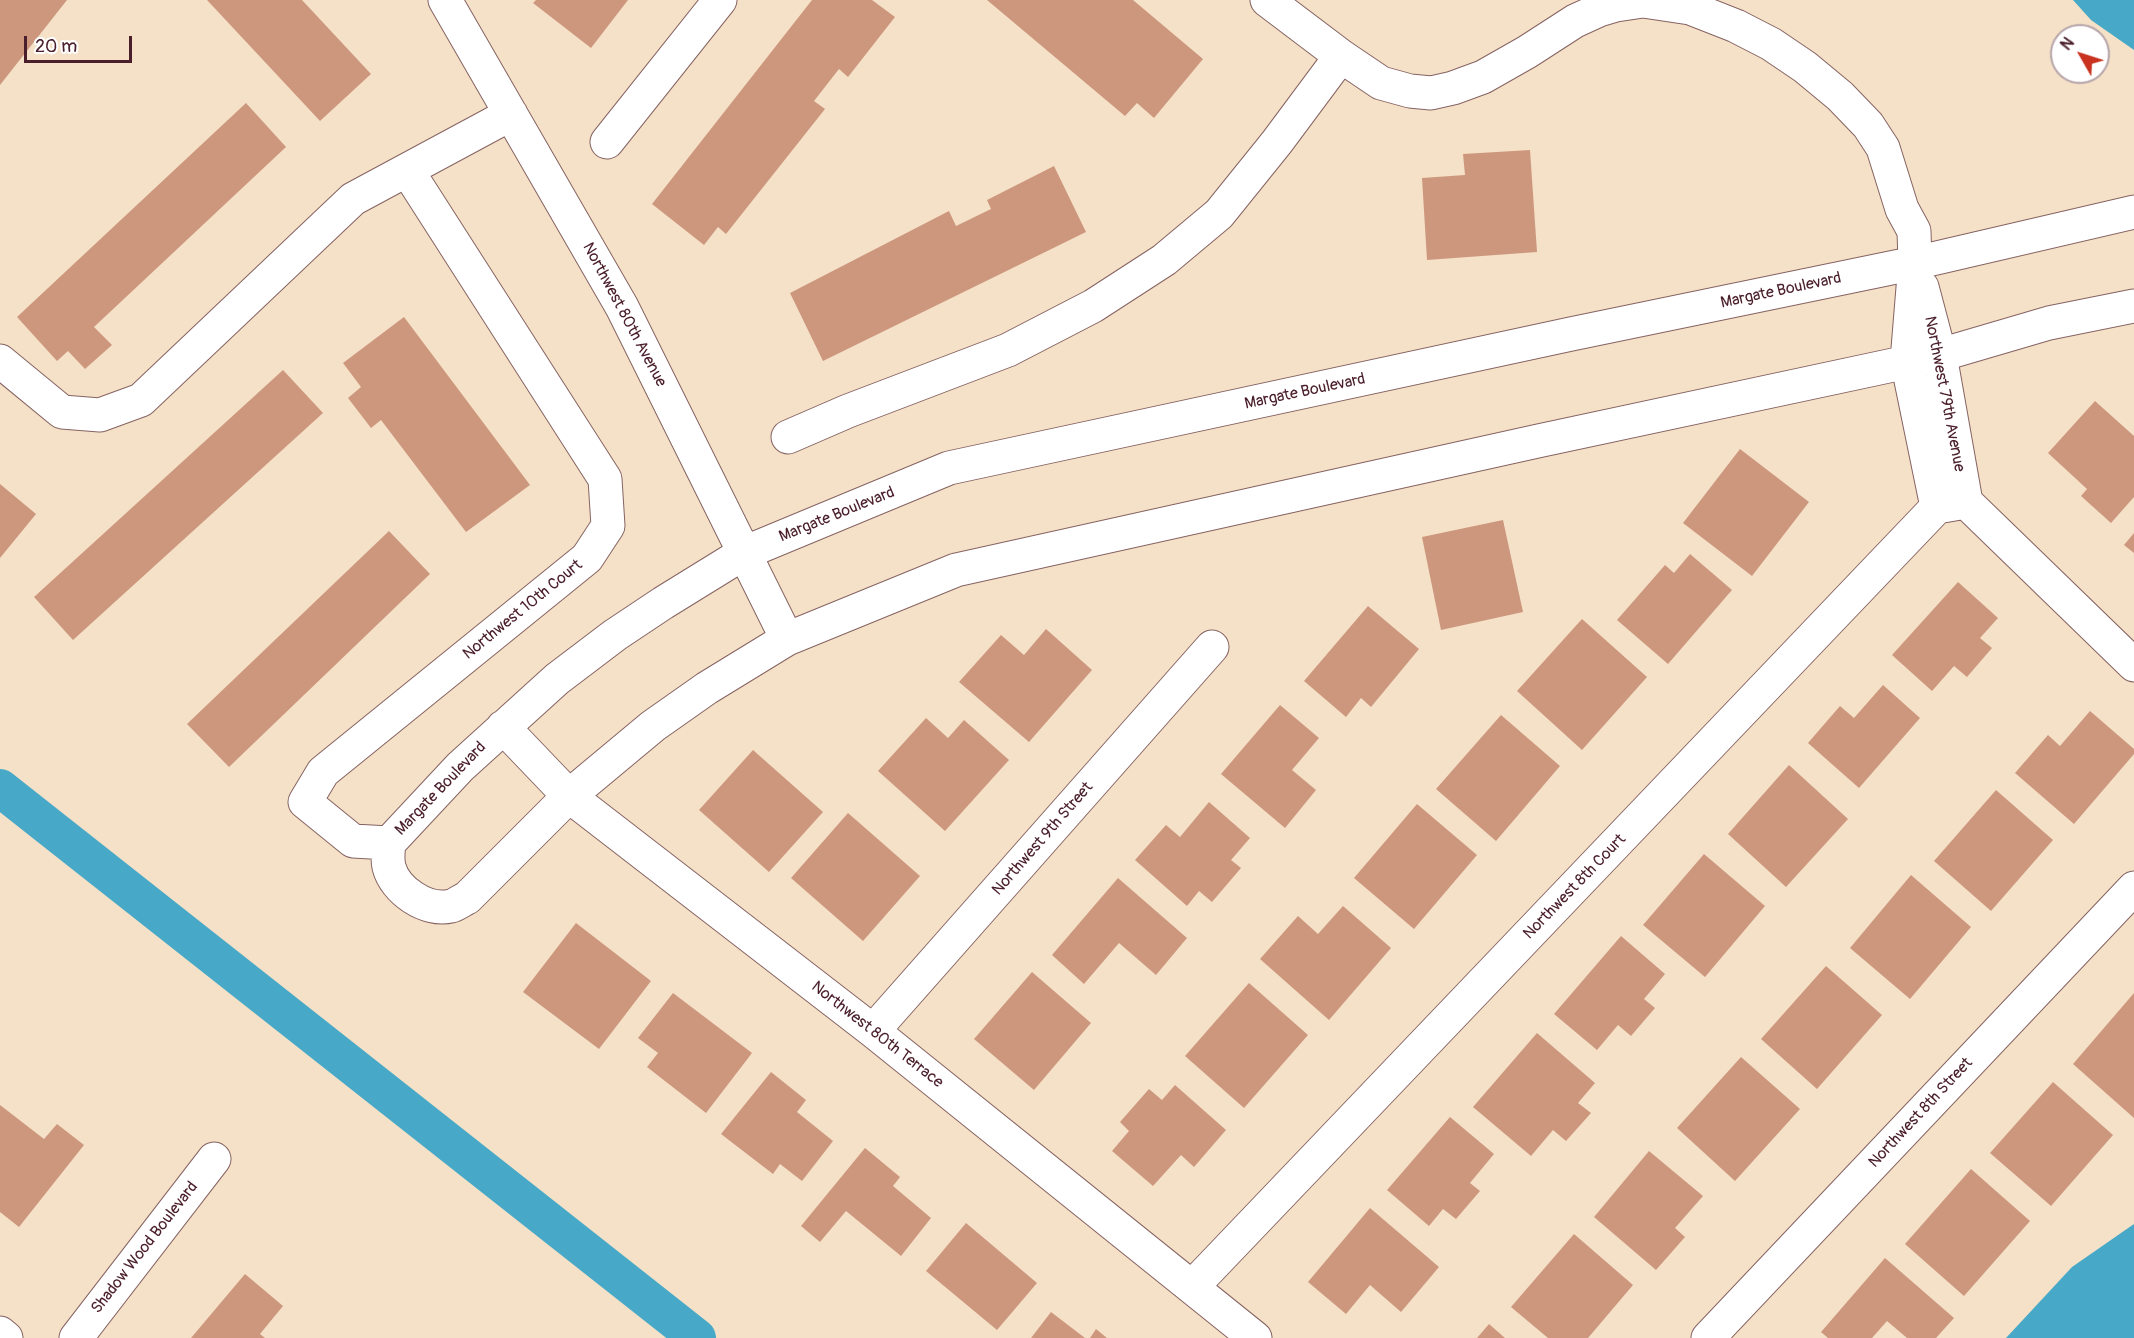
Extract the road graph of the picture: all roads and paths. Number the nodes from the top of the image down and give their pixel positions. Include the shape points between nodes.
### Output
1 (445, 0) edge
2 (720, 0) edge
3 (1267, 0) edge
4 (1618, 2) edge
5 (1341, 56) junction
6 (511, 114) junction
7 (607, 141) dead end
8 (407, 170) junction
9 (2134, 212) edge
10 (1915, 263) junction
11 (2134, 306) edge
12 (1940, 355) junction
13 (0, 361) edge
14 (1908, 362) junction
15 (788, 437) dead end
16 (1951, 505) junction
17 (744, 553) junction
18 (787, 639) junction
19 (1212, 646) dead end
20 (2134, 666) edge
21 (503, 726) junction
22 (569, 796) junction
23 (389, 843) junction
24 (2134, 888) edge
25 (873, 1031) junction
26 (214, 1159) dead end
27 (1192, 1287) junction
28 (0, 1333) edge
29 (6, 1338) edge
30 (76, 1338) edge
31 (1255, 1338) edge
32 (1708, 1338) edge

1 - 6 street, Northwest 80th Avenue
2 - 7 street
3 - 5 street
4 - 5 street via 1575,21 1483,77 1431,93 1382,83
4 - 10 street via 1643,1 1690,8 1736,26 1771,44 1840,96 1868,125 1883,148 1902,209 1914,231
5 - 15 street via 1219,214 1164,260 1093,306 1008,350
6 - 8 street
6 - 17 street, Northwest 80th Avenue via 622,307
8 - 13 street via 353,199 141,400 100,415 63,412
8 - 23 street, Northwest 10th Court via 604,479 608,526 588,558 323,772 305,802 353,841
9 - 10 street, Margate Boulevard
10 - 12 street, Northwest 79th Avenue
10 - 14 street, Northwest 79th Avenue
10 - 17 street, Margate Boulevard via 950,468
11 - 12 street, Margate Boulevard via 2049,323
12 - 14 street, Margate Boulevard
12 - 16 street, Northwest 79th Avenue
14 - 16 street, Northwest 79th Avenue
14 - 18 street, Margate Boulevard via 956,570
16 - 20 street
16 - 27 street, Northwest 8th Court
17 - 18 street, Northwest 80th Avenue
17 - 21 street, Margate Boulevard via 615,635
18 - 22 street, Margate Boulevard via 654,726
19 - 25 street, Northwest 9th Street
21 - 22 street, Northwest 80th Terrace
21 - 23 street, Margate Boulevard
22 - 23 street, Margate Boulevard via 467,897 450,906 420,902 401,887 389,867
22 - 25 street, Northwest 80th Terrace
24 - 32 street, Northwest 8th Street
25 - 27 street, Northwest 80th Terrace
26 - 30 street, Shadow Wood Boulevard
27 - 31 street, Northwest 80th Terrace
28 - 29 street

